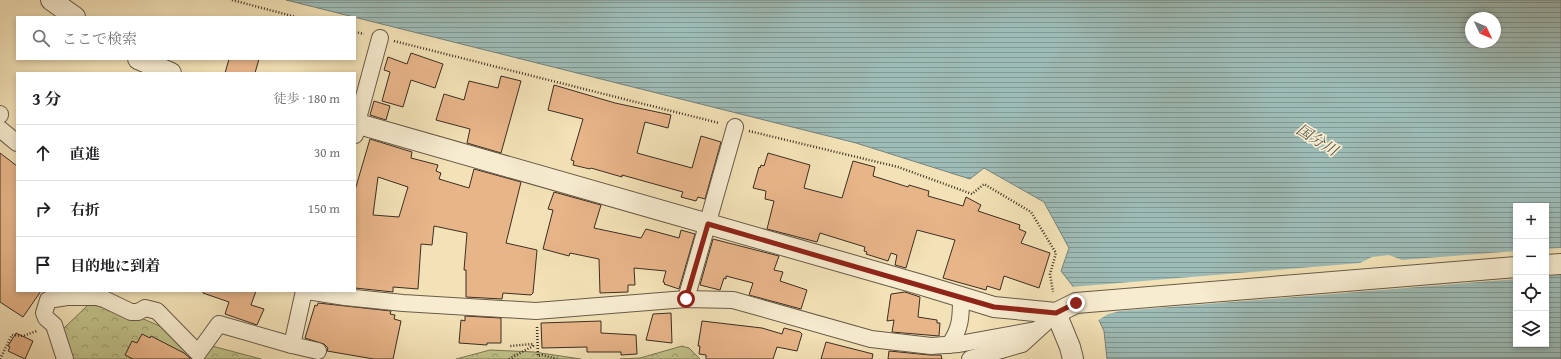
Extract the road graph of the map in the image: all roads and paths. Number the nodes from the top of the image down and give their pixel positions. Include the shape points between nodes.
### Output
1 (51, 0) edge
2 (232, 0) edge
3 (74, 16) edge
4 (292, 16) edge
5 (380, 38) dead end
6 (144, 64) edge
7 (168, 72) edge
8 (735, 127) dead end
9 (356, 128) edge
10 (0, 129) edge
11 (16, 142) edge
12 (708, 224) junction
13 (1561, 264) edge
14 (1549, 265) edge
15 (1513, 268) edge
16 (305, 292) edge
17 (312, 292) edge
18 (961, 298) junction
19 (686, 299) junction
20 (1056, 313) junction
21 (54, 325) junction
22 (226, 326) junction
23 (1036, 330) junction
24 (292, 345) junction
25 (949, 345) junction
26 (510, 346) dead end
27 (538, 346) dead end
28 (318, 351) dead end
29 (0, 359) edge
30 (65, 359) edge
31 (208, 359) edge
32 (509, 359) edge
33 (558, 359) edge
34 (970, 359) edge
35 (1073, 359) edge

1 - 3 street
2 - 4 path
5 - 9 street
6 - 7 street
8 - 12 street
9 - 12 street
10 - 11 street
12 - 18 street
12 - 19 street
13 - 14 street
15 - 20 street via 1076,303
16 - 24 street
17 - 19 street via 403,303 536,311
18 - 20 street via 994,307
18 - 25 street via 958,330
19 - 25 street via 733,300 871,339 910,345
20 - 23 street
20 - 35 street
21 - 22 street via 44,313 48,300 97,297 131,312 145,308 157,311 198,353 219,324
21 - 29 path via 23,336 12,335
21 - 30 street
22 - 24 street
22 - 31 street via 208,354
23 - 25 street
23 - 34 street via 1022,344
24 - 28 street
26 - 32 path via 533,344
27 - 33 path via 538,356

